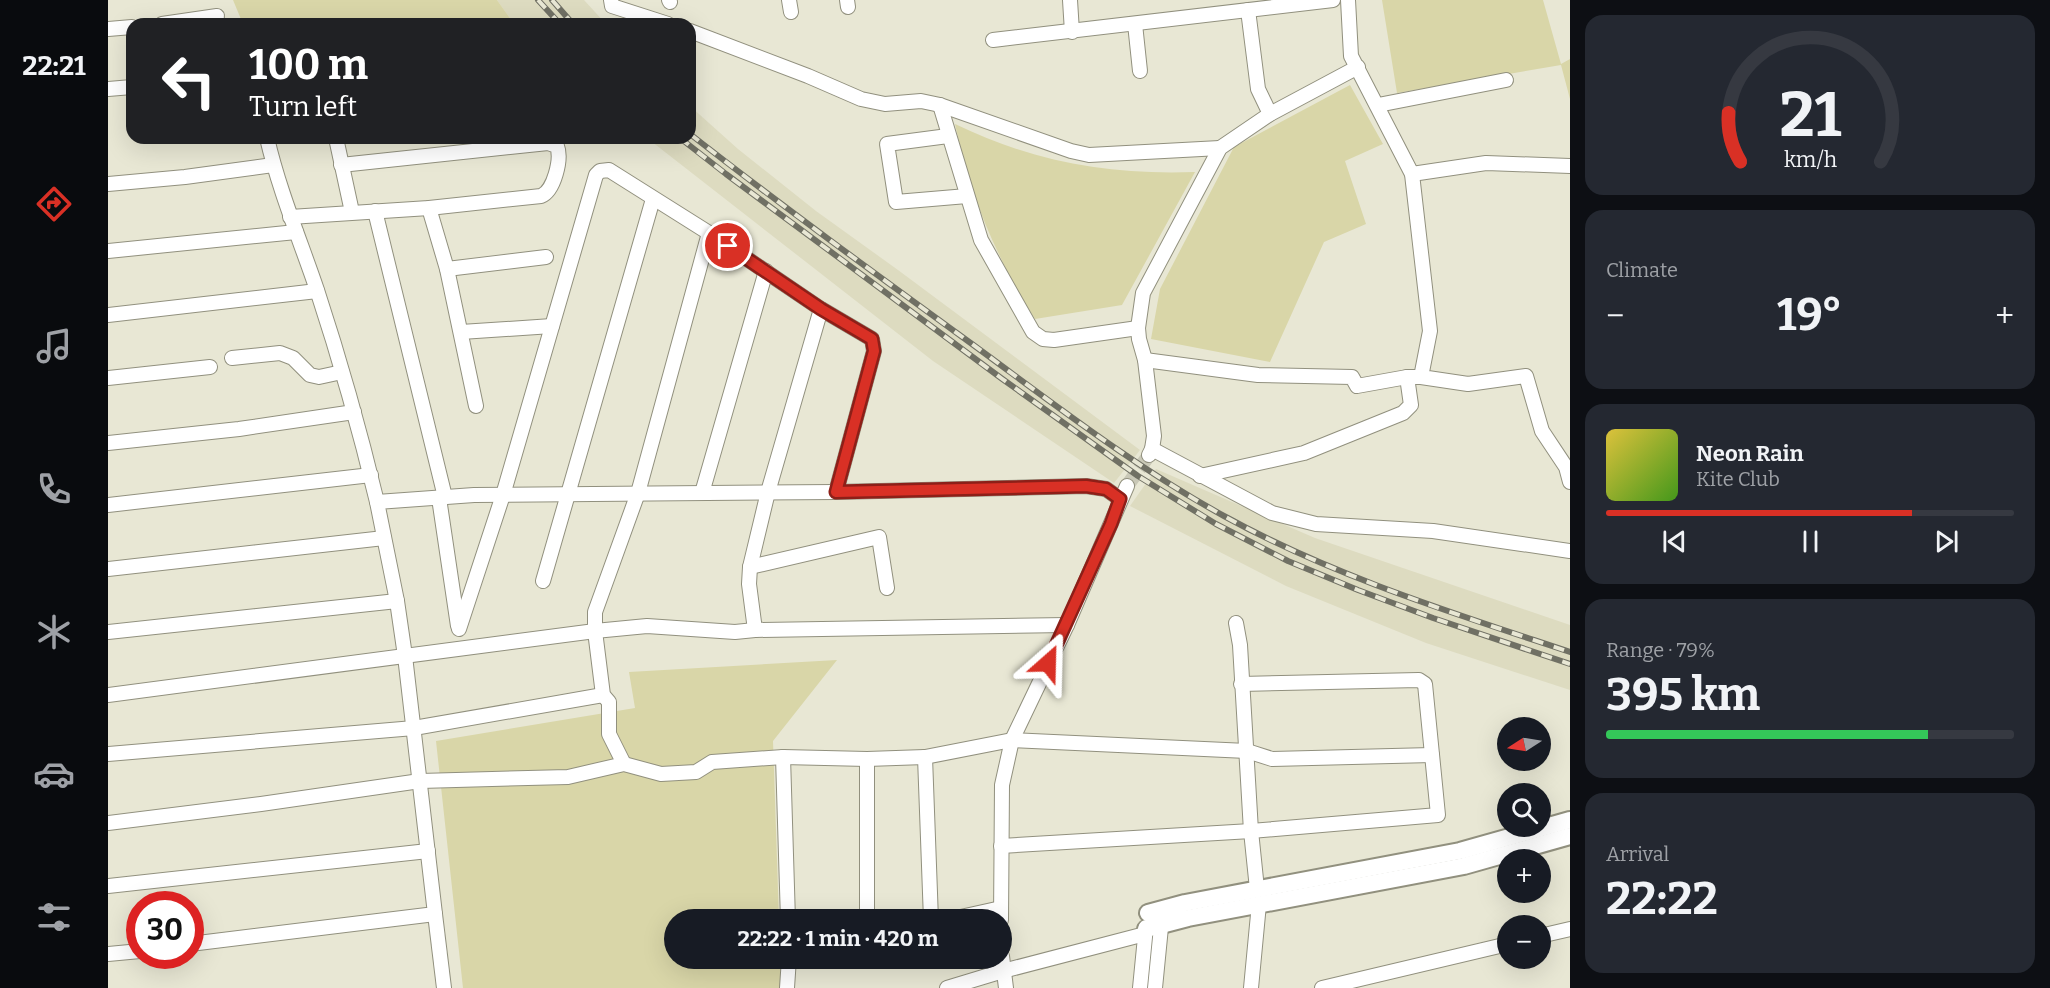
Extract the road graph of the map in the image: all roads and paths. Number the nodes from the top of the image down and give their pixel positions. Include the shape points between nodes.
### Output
1 (611, 0) edge
2 (1071, 0) edge
3 (1333, 0) edge
4 (1348, 0) edge
5 (1248, 10) junction
6 (217, 16) dead end
7 (203, 18) edge
8 (649, 18) edge
9 (1135, 24) junction
10 (126, 28) edge
11 (108, 29) edge
12 (1072, 32) junction
13 (696, 33) edge
14 (993, 40) dead end
15 (1358, 67) junction
16 (1140, 71) dead end
17 (1506, 80) dead end
18 (126, 88) edge
19 (108, 89) edge
20 (940, 105) junction
21 (1378, 105) junction
22 (1270, 114) junction
23 (948, 136) junction
24 (268, 144) edge
25 (337, 144) edge
26 (539, 144) edge
27 (551, 144) edge
28 (1220, 148) junction
29 (273, 165) junction
30 (341, 165) junction
31 (1570, 166) edge
32 (1412, 174) junction
33 (108, 184) edge
34 (967, 196) junction
35 (653, 199) junction
36 (429, 208) junction
37 (375, 211) junction
38 (352, 212) junction
39 (290, 217) junction
40 (296, 232) junction
41 (709, 233) junction
42 (108, 251) edge
43 (546, 257) dead end
44 (447, 269) junction
45 (766, 271) junction
46 (317, 291) junction
47 (821, 309) junction
48 (108, 315) edge
49 (552, 326) junction
50 (1138, 328) junction
51 (461, 332) junction
52 (232, 358) dead end
53 (1145, 360) junction
54 (210, 367) dead end
55 (342, 372) junction
56 (1414, 377) junction
57 (108, 378) edge
58 (476, 406) dead end
59 (354, 412) junction
60 (108, 443) edge
61 (371, 475) junction
62 (1200, 476) junction
63 (1570, 482) edge
64 (768, 492) junction
65 (836, 492) junction
66 (638, 493) junction
67 (702, 493) junction
68 (568, 494) junction
69 (503, 495) junction
70 (442, 498) junction
71 (377, 502) junction
72 (108, 505) edge
73 (384, 538) junction
74 (1570, 551) edge
75 (750, 567) junction
76 (108, 569) edge
77 (543, 581) dead end
78 (886, 588) dead end
79 (397, 601) junction
80 (1236, 623) dead end
81 (1067, 625) junction
82 (459, 629) junction
83 (755, 630) junction
84 (595, 631) junction
85 (108, 632) edge
86 (460, 647) junction
87 (405, 656) junction
88 (1241, 684) junction
89 (108, 695) edge
90 (603, 695) junction
91 (414, 728) junction
92 (1012, 740) junction
93 (1246, 751) junction
94 (108, 754) edge
95 (1432, 755) junction
96 (783, 757) junction
97 (925, 757) junction
98 (867, 759) junction
99 (624, 764) junction
100 (420, 781) junction
101 (1570, 820) edge
102 (108, 823) edge
103 (1251, 831) junction
104 (1570, 836) edge
105 (1001, 846) junction
106 (428, 852) junction
107 (108, 886) edge
108 (1258, 897) junction
109 (788, 909) edge
110 (867, 909) edge
111 (931, 909) edge
112 (1001, 909) edge
113 (435, 914) junction
114 (1153, 922) junction
115 (1570, 929) edge
116 (1551, 933) edge
117 (204, 942) edge
118 (1497, 947) edge
119 (126, 952) edge
120 (108, 954) edge
121 (788, 969) edge
122 (1003, 971) junction
123 (444, 988) edge
124 (787, 988) edge
125 (947, 988) edge
126 (1006, 988) edge
127 (1140, 988) edge
128 (1155, 988) edge
129 (1251, 988) edge
130 (1322, 988) edge

1 - 8 street via 612,6
2 - 12 street
3 - 5 street
4 - 15 street via 1351,56
5 - 9 street
5 - 22 street via 1258,89
6 - 7 street
9 - 12 street
9 - 16 street
10 - 11 street
12 - 14 street
13 - 20 street via 861,99 885,104 921,101
15 - 21 street
15 - 22 street
17 - 21 street
18 - 19 street
20 - 23 street
20 - 28 street via 1089,155
21 - 32 street
22 - 28 street
23 - 34 street
23 - 34 street via 887,144 896,202
24 - 29 street
25 - 30 street
26 - 30 street
27 - 36 street via 557,146 560,160 546,195
28 - 50 street via 1143,293
29 - 33 street
29 - 39 street
30 - 38 street
31 - 32 street via 1486,163
32 - 56 street via 1430,331
34 - 50 street via 981,240 1033,332 1054,340
35 - 41 street
35 - 49 street via 609,170 596,175
35 - 68 street
36 - 37 street
36 - 44 street
37 - 38 street
37 - 70 street
38 - 39 street
39 - 40 street
40 - 42 street
40 - 46 street
41 - 45 street
41 - 66 street
43 - 44 street
44 - 51 street
45 - 47 street
45 - 67 street
46 - 48 street
46 - 55 street
47 - 64 street
47 - 65 street via 874,343
49 - 51 street
49 - 69 street
50 - 53 street
51 - 58 street
52 - 55 street via 280,353 293,358 310,375
53 - 56 street via 1258,375 1352,377 1357,386
53 - 62 street via 1154,436 1150,452
54 - 57 street
55 - 59 street
56 - 62 street via 1411,405 1403,413 1304,453
56 - 63 street via 1467,384 1526,376 1542,431 1566,467
59 - 60 street
59 - 61 street
61 - 71 street
61 - 72 street
62 - 74 street via 1272,513 1316,524 1433,531
64 - 65 street
64 - 67 street
64 - 75 street
65 - 81 street via 1086,486 1123,492
66 - 67 street
66 - 68 street
66 - 84 street via 595,612
68 - 69 street
68 - 77 street
69 - 70 street
69 - 82 street
70 - 71 street
70 - 82 street
71 - 73 street
73 - 76 street
73 - 79 street
75 - 78 street via 879,537
75 - 83 street
79 - 85 street
79 - 87 street
80 - 88 street
81 - 83 street
81 - 92 street
82 - 86 street
83 - 84 street via 646,626
84 - 86 street
84 - 90 street
86 - 87 street
87 - 89 street
87 - 91 street
88 - 93 street
88 - 95 street via 1419,680 1425,684
90 - 91 street
90 - 99 street via 609,702 609,734
91 - 94 street
91 - 100 street
92 - 93 street
92 - 97 street
92 - 105 street via 1002,785
93 - 95 street via 1272,759
93 - 103 street
95 - 103 street via 1438,815
96 - 98 street
96 - 99 street via 712,762 696,772 661,774
96 - 109 street
97 - 98 street
97 - 111 street
98 - 110 street
99 - 100 street via 568,777
100 - 102 street
100 - 106 street
101 - 108 street via 1460,851
103 - 105 street
103 - 108 street
104 - 108 street via 1464,866
105 - 112 street
106 - 107 street
106 - 113 street
108 - 114 street
108 - 129 street
113 - 117 street
113 - 123 street
114 - 122 street
114 - 127 street
114 - 128 street
115 - 116 street
118 - 130 street
119 - 120 street
121 - 124 street
122 - 125 street
122 - 126 street

